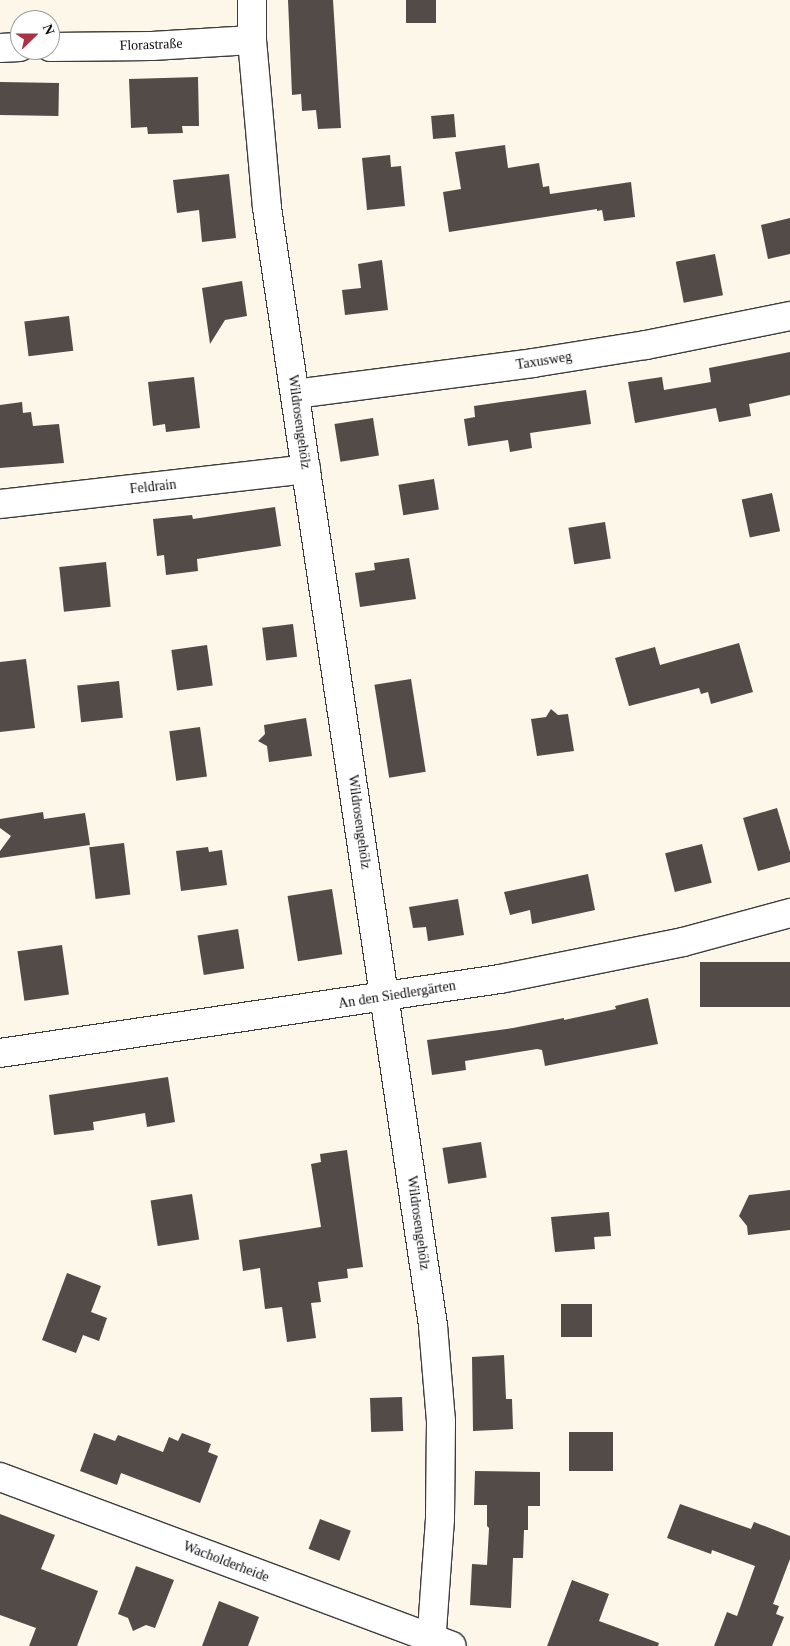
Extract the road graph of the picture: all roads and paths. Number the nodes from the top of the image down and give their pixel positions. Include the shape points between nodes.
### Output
1 (252, 0) edge
2 (252, 40) junction
3 (60, 47) edge
4 (790, 316) edge
5 (295, 394) junction
6 (306, 469) junction
7 (0, 504) edge
8 (790, 913) edge
9 (385, 997) junction
10 (0, 1053) edge
11 (0, 1477) edge
12 (438, 1644) edge

1 - 2 street, Wildrosengehölz
2 - 3 street, Florastraße
2 - 5 street, Wildrosengehölz via 267,208
4 - 5 street, Taxusweg via 646,345 533,363
5 - 6 street, Wildrosengehölz
6 - 7 street, Feldrain
6 - 9 street, Wildrosengehölz
8 - 9 street, An den Siedlergärten via 683,942 591,962
9 - 10 street, An den Siedlergärten
9 - 12 street, Wildrosengehölz via 433,1326 441,1421
11 - 12 street, Wacholderheide

